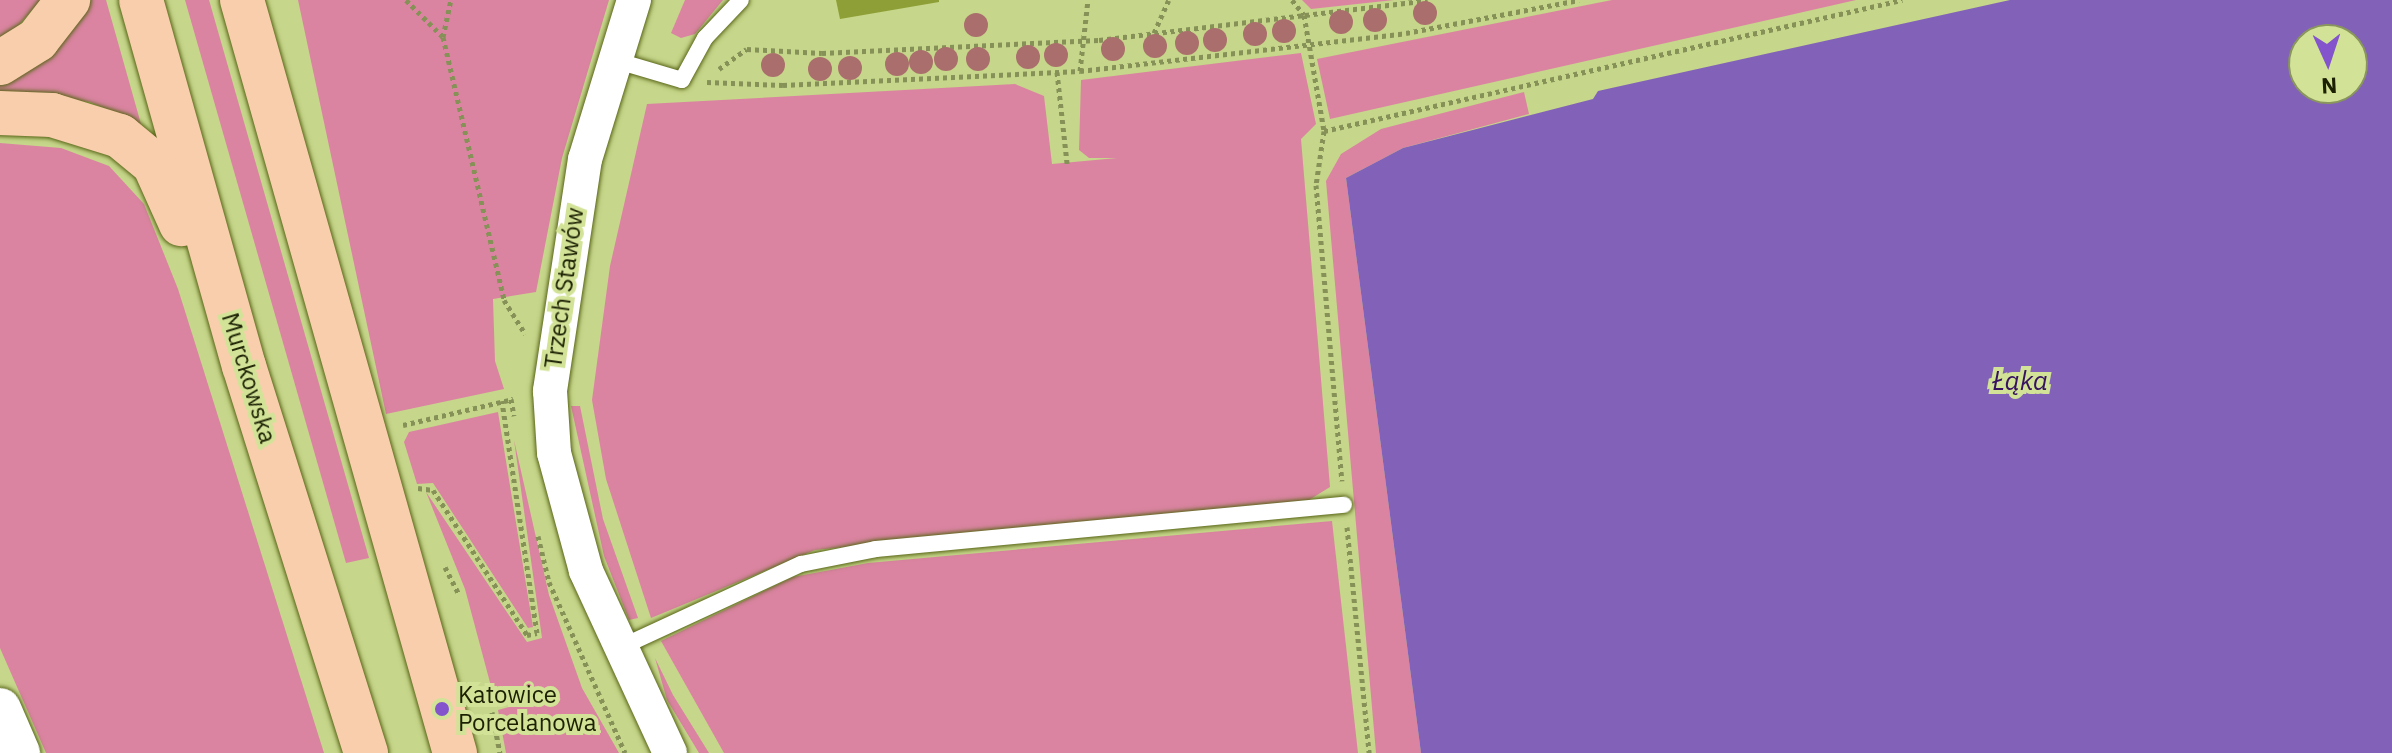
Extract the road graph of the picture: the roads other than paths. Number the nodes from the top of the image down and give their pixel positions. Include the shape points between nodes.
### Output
1 (68, 0) edge
2 (141, 0) edge
3 (242, 0) edge
4 (634, 0) edge
5 (741, 0) edge
6 (611, 59) junction
7 (0, 63) edge
8 (0, 113) edge
9 (244, 366) junction
10 (1344, 505) road end
11 (617, 649) junction
12 (0, 709) edge
13 (19, 753) edge
14 (366, 753) edge
15 (455, 753) edge
16 (670, 753) edge

1 - 7 highway via 37,40
2 - 9 highway, Murckowska
3 - 15 highway
4 - 6 street, Trzech Stawów
5 - 6 lane via 705,38 682,80
6 - 11 street, Trzech Stawów via 552,341 554,453 586,571
8 - 9 highway via 89,123 120,136 154,164
9 - 14 highway, Murckowska
10 - 11 lane via 876,549 801,564
11 - 16 street, Trzech Stawów
12 - 13 street

